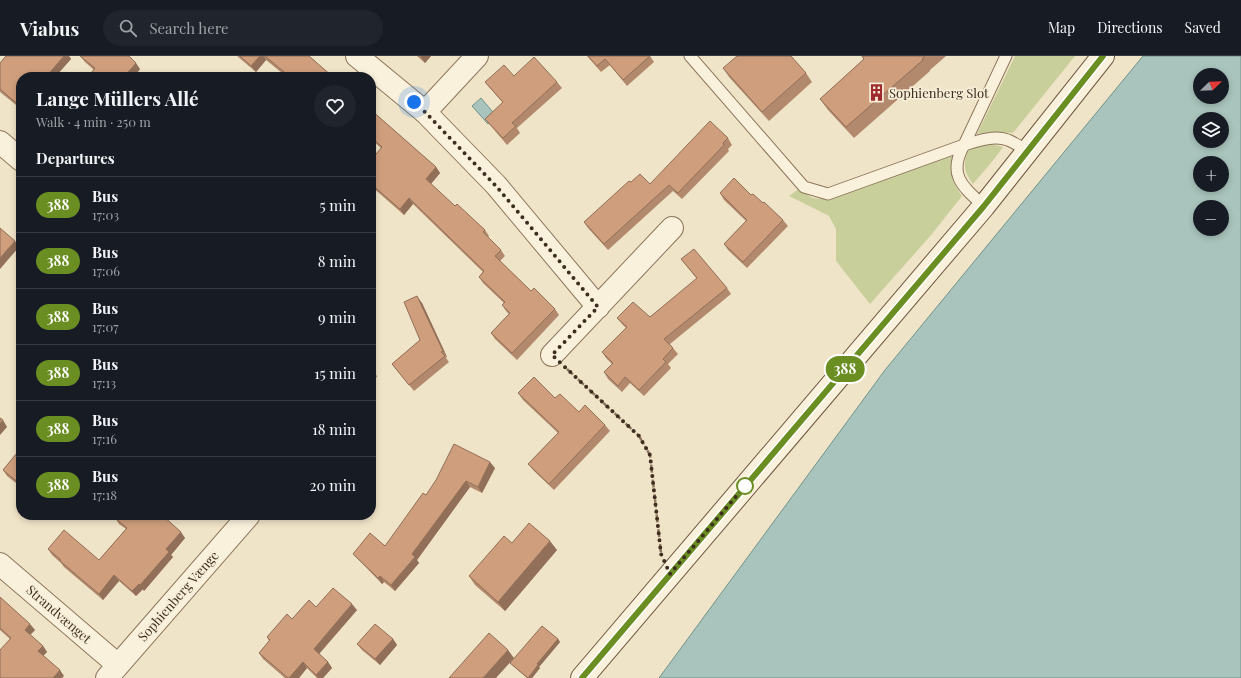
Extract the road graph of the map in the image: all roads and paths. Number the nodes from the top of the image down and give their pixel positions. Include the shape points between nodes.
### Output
1 (357, 56) edge
2 (477, 56) edge
3 (690, 56) edge
4 (1006, 56) edge
5 (1103, 56) edge
6 (425, 112) junction
7 (0, 142) edge
8 (964, 145) junction
9 (1028, 151) junction
10 (16, 156) edge
11 (984, 206) junction
12 (672, 228) dead end
13 (598, 307) junction
14 (552, 355) joint
15 (244, 520) edge
16 (0, 564) edge
17 (670, 574) junction
18 (113, 672) edge
19 (582, 678) edge

1 - 6 street
2 - 6 street
3 - 8 lane via 804,187 828,194
4 - 8 lane
5 - 9 street
6 - 13 street via 496,186
7 - 10 street
8 - 9 lane via 986,139 1003,139
8 - 11 lane via 958,158 957,173 967,191
9 - 11 street
11 - 17 street
12 - 13 street
13 - 14 street
14 - 17 path via 639,436 650,455 661,554
15 - 18 street, Sophienberg Vænge
16 - 18 street, Strandvænget
17 - 19 street

